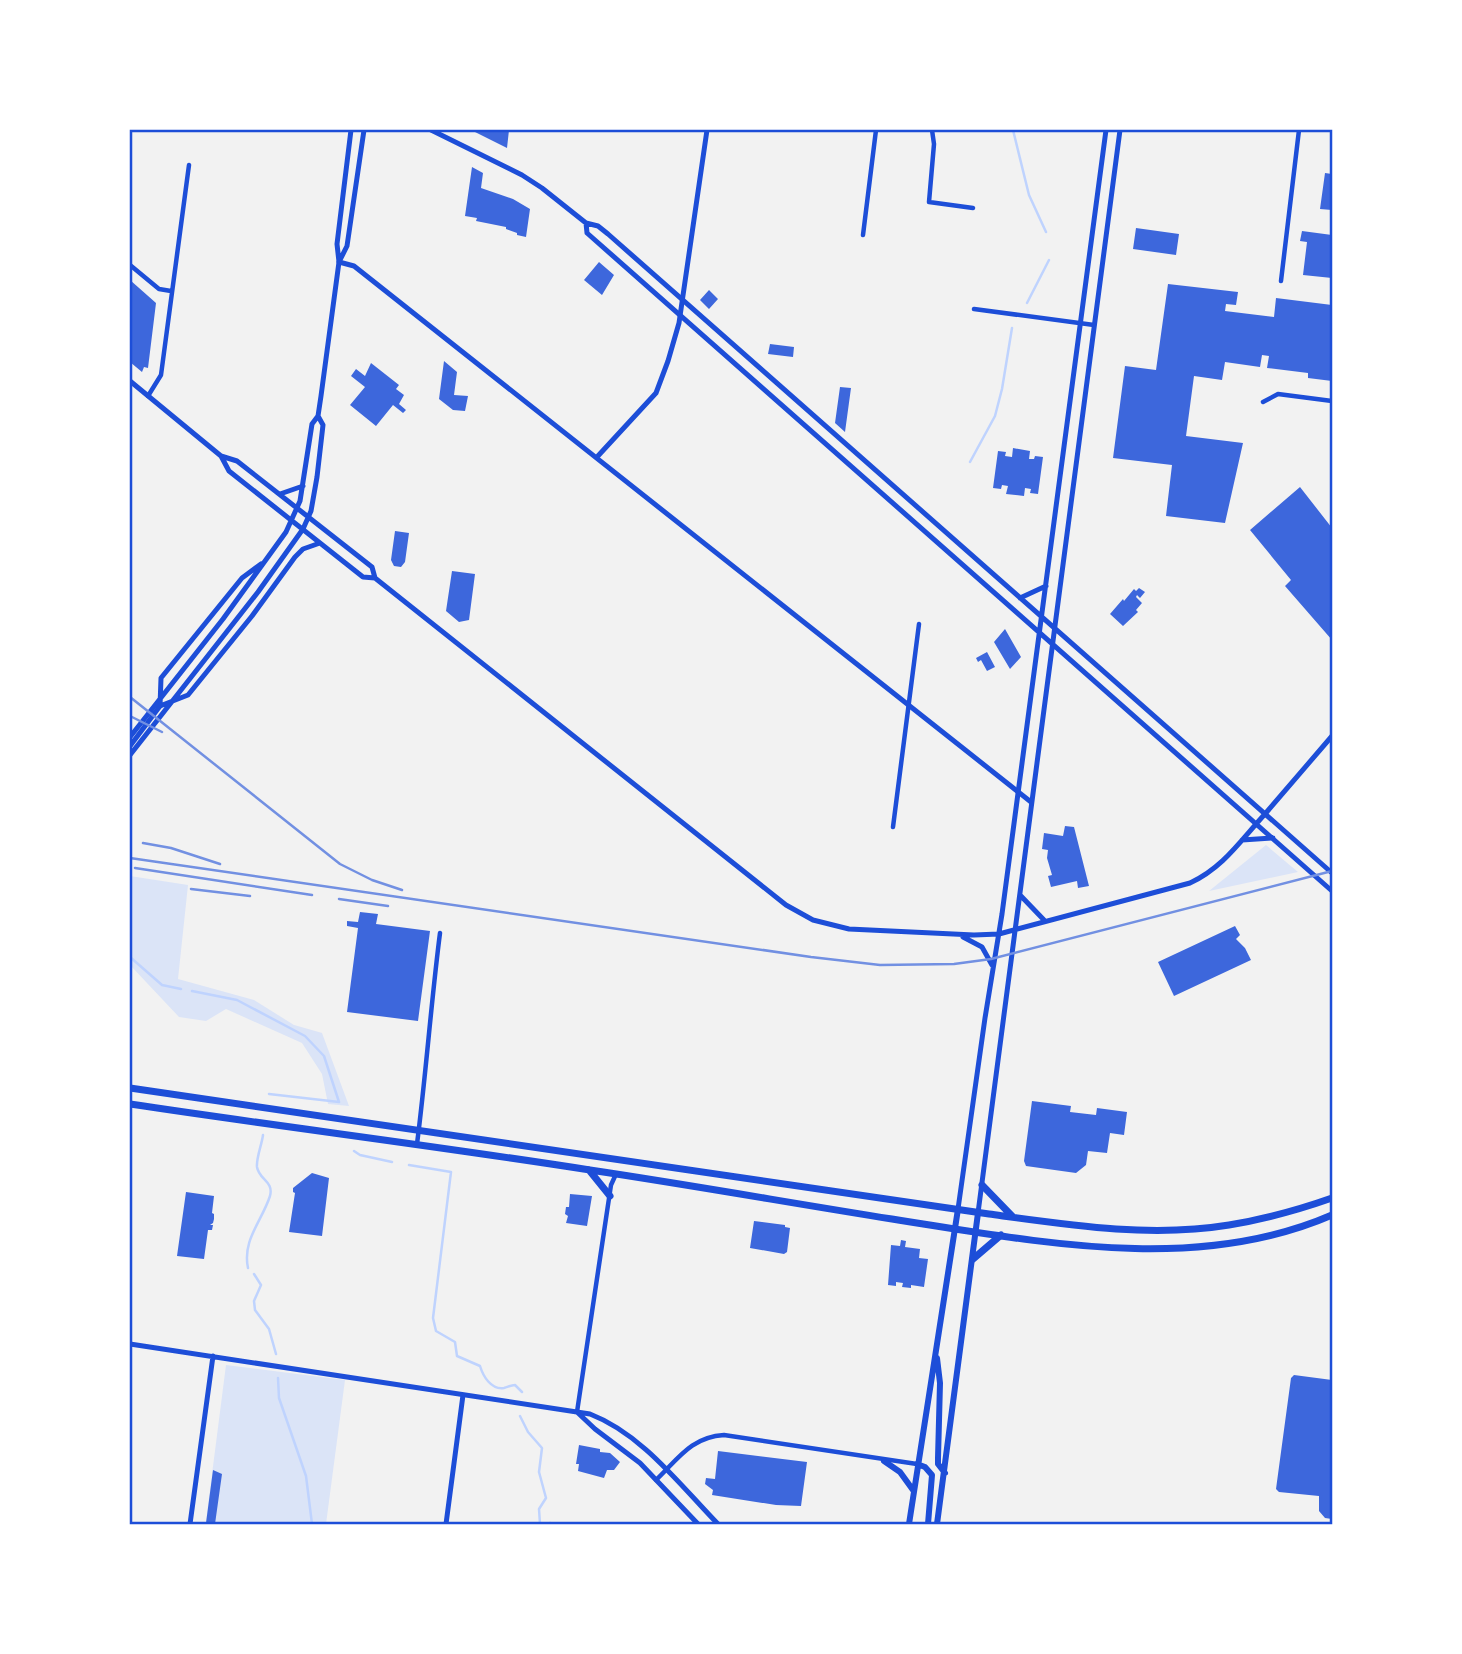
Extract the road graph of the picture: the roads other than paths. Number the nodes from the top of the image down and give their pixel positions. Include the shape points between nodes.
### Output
1 (351, 130) edge
2 (364, 130) edge
3 (431, 130) edge
4 (707, 130) edge
5 (876, 130) edge
6 (932, 130) edge
7 (1106, 130) edge
8 (1120, 130) edge
9 (1299, 130) edge
10 (189, 165) dead end
11 (973, 208) dead end
12 (586, 223) junction
13 (863, 235) dead end
14 (339, 262) junction
15 (130, 265) edge
16 (1280, 281) dead end
17 (171, 291) junction
18 (683, 300) junction
19 (974, 309) dead end
20 (680, 316) junction
21 (1080, 323) junction
22 (1094, 325) junction
23 (130, 381) edge
24 (148, 396) junction
25 (1332, 401) edge
26 (1263, 402) dead end
27 (318, 416) junction
28 (221, 456) junction
29 (597, 457) junction
30 (303, 486) junction
31 (280, 494) junction
32 (297, 509) junction
33 (308, 517) junction
34 (292, 520) junction
35 (303, 528) junction
36 (320, 543) junction
37 (266, 560) junction
38 (375, 578) junction
39 (1046, 586) junction
40 (1020, 598) junction
41 (1042, 618) junction
42 (919, 624) dead end
43 (1054, 628) junction
44 (1040, 634) junction
45 (1052, 645) junction
46 (909, 705) junction
47 (160, 706) junction
48 (1332, 736) edge
49 (130, 737) edge
50 (130, 746) edge
51 (130, 755) edge
52 (1019, 792) junction
53 (1031, 802) junction
54 (1265, 814) junction
55 (1256, 824) junction
56 (893, 827) dead end
57 (1273, 838) junction
58 (1242, 840) junction
59 (1332, 873) edge
60 (1332, 891) edge
61 (1020, 894) junction
62 (1044, 920) junction
63 (1014, 930) junction
64 (440, 933) dead end
65 (957, 934) junction
66 (999, 934) junction
67 (993, 967) junction
68 (130, 1088) edge
69 (130, 1104) edge
70 (419, 1131) junction
71 (417, 1146) junction
72 (629, 1161) junction
73 (588, 1170) junction
74 (616, 1174) junction
75 (982, 1185) junction
76 (610, 1196) junction
77 (1332, 1198) edge
78 (958, 1209) junction
79 (978, 1213) junction
80 (1332, 1215) edge
81 (1013, 1217) junction
82 (956, 1228) junction
83 (976, 1231) junction
84 (1001, 1235) junction
85 (973, 1259) junction
86 (130, 1344) edge
87 (936, 1349) junction
88 (213, 1356) junction
89 (463, 1395) junction
90 (578, 1412) junction
91 (884, 1461) junction
92 (917, 1464) junction
93 (666, 1471) junction
94 (945, 1473) junction
95 (656, 1480) junction
96 (913, 1490) junction
97 (190, 1524) edge
98 (446, 1524) edge
99 (698, 1524) edge
100 (718, 1524) edge
101 (909, 1524) edge
102 (928, 1524) edge
103 (937, 1524) edge

1 - 14 main road via 337,244
2 - 14 main road via 348,246
3 - 12 main road via 522,175
4 - 18 main road
5 - 13 street
6 - 11 street via 929,202
7 - 21 main road
8 - 22 main road
9 - 16 street
10 - 17 street
12 - 18 main road via 598,226
12 - 20 main road via 587,233
14 - 27 main road
14 - 29 main road via 354,266
15 - 17 street via 159,289
17 - 24 street via 160,375
18 - 20 main road
18 - 40 main road
19 - 21 street
20 - 29 main road via 656,393
20 - 44 main road
21 - 22 street
21 - 39 main road
22 - 43 main road
23 - 24 main road
24 - 28 main road
25 - 26 street via 1278,394
27 - 30 main road via 312,424
27 - 33 main road via 323,425
28 - 31 main road via 237,461
28 - 34 main road via 229,471
29 - 46 main road
30 - 31 main road
30 - 32 main road
31 - 32 main road
32 - 33 main road
32 - 34 main road
33 - 35 main road
33 - 38 main road via 372,567
34 - 35 main road
34 - 37 main road
35 - 36 main road
35 - 51 main road
36 - 38 main road via 363,577
36 - 47 main road via 295,557 188,695
37 - 47 main road via 243,578 161,678
37 - 49 main road
38 - 65 main road via 796,912 849,929
39 - 40 main road
39 - 41 main road
40 - 41 main road
41 - 43 main road
41 - 44 main road
42 - 46 street
43 - 45 main road
43 - 54 main road
44 - 45 main road
44 - 52 main road
45 - 53 main road
45 - 55 main road
46 - 52 main road
46 - 56 street
47 - 50 main road
48 - 54 main road
52 - 53 main road
52 - 66 main road
53 - 61 main road
54 - 55 main road
54 - 59 main road
55 - 57 main road
55 - 58 main road
57 - 58 main road
57 - 60 main road
58 - 62 main road via 1211,872 1189,883
61 - 62 main road
61 - 63 main road
62 - 63 main road
63 - 66 main road
63 - 75 main road
64 - 70 street
65 - 66 main road
65 - 67 main road via 982,947
66 - 67 main road
67 - 78 main road
68 - 70 highway
69 - 71 highway
70 - 71 street
70 - 72 highway
71 - 73 highway
72 - 74 highway
72 - 78 highway
73 - 74 highway
73 - 76 highway
74 - 76 street
74 - 82 highway
75 - 79 main road
75 - 81 highway
76 - 90 street
77 - 81 highway via 1259,1220 1194,1229 1120,1229
78 - 79 highway
78 - 82 main road
79 - 81 highway
79 - 83 main road
80 - 84 highway via 1244,1240 1155,1249
82 - 83 highway
82 - 87 main road
83 - 84 highway
83 - 85 main road
84 - 85 highway
85 - 94 main road
86 - 88 main road
87 - 92 main road
87 - 94 main road via 938,1464
88 - 89 main road
88 - 97 main road
89 - 90 main road
89 - 98 main road
90 - 93 main road via 618,1427
90 - 95 main road
91 - 92 street
91 - 93 street via 724,1434 695,1442
91 - 96 main road via 904,1476
92 - 96 main road
92 - 102 main road via 932,1475
93 - 95 street
93 - 100 main road
94 - 103 main road
95 - 99 main road
96 - 101 main road

